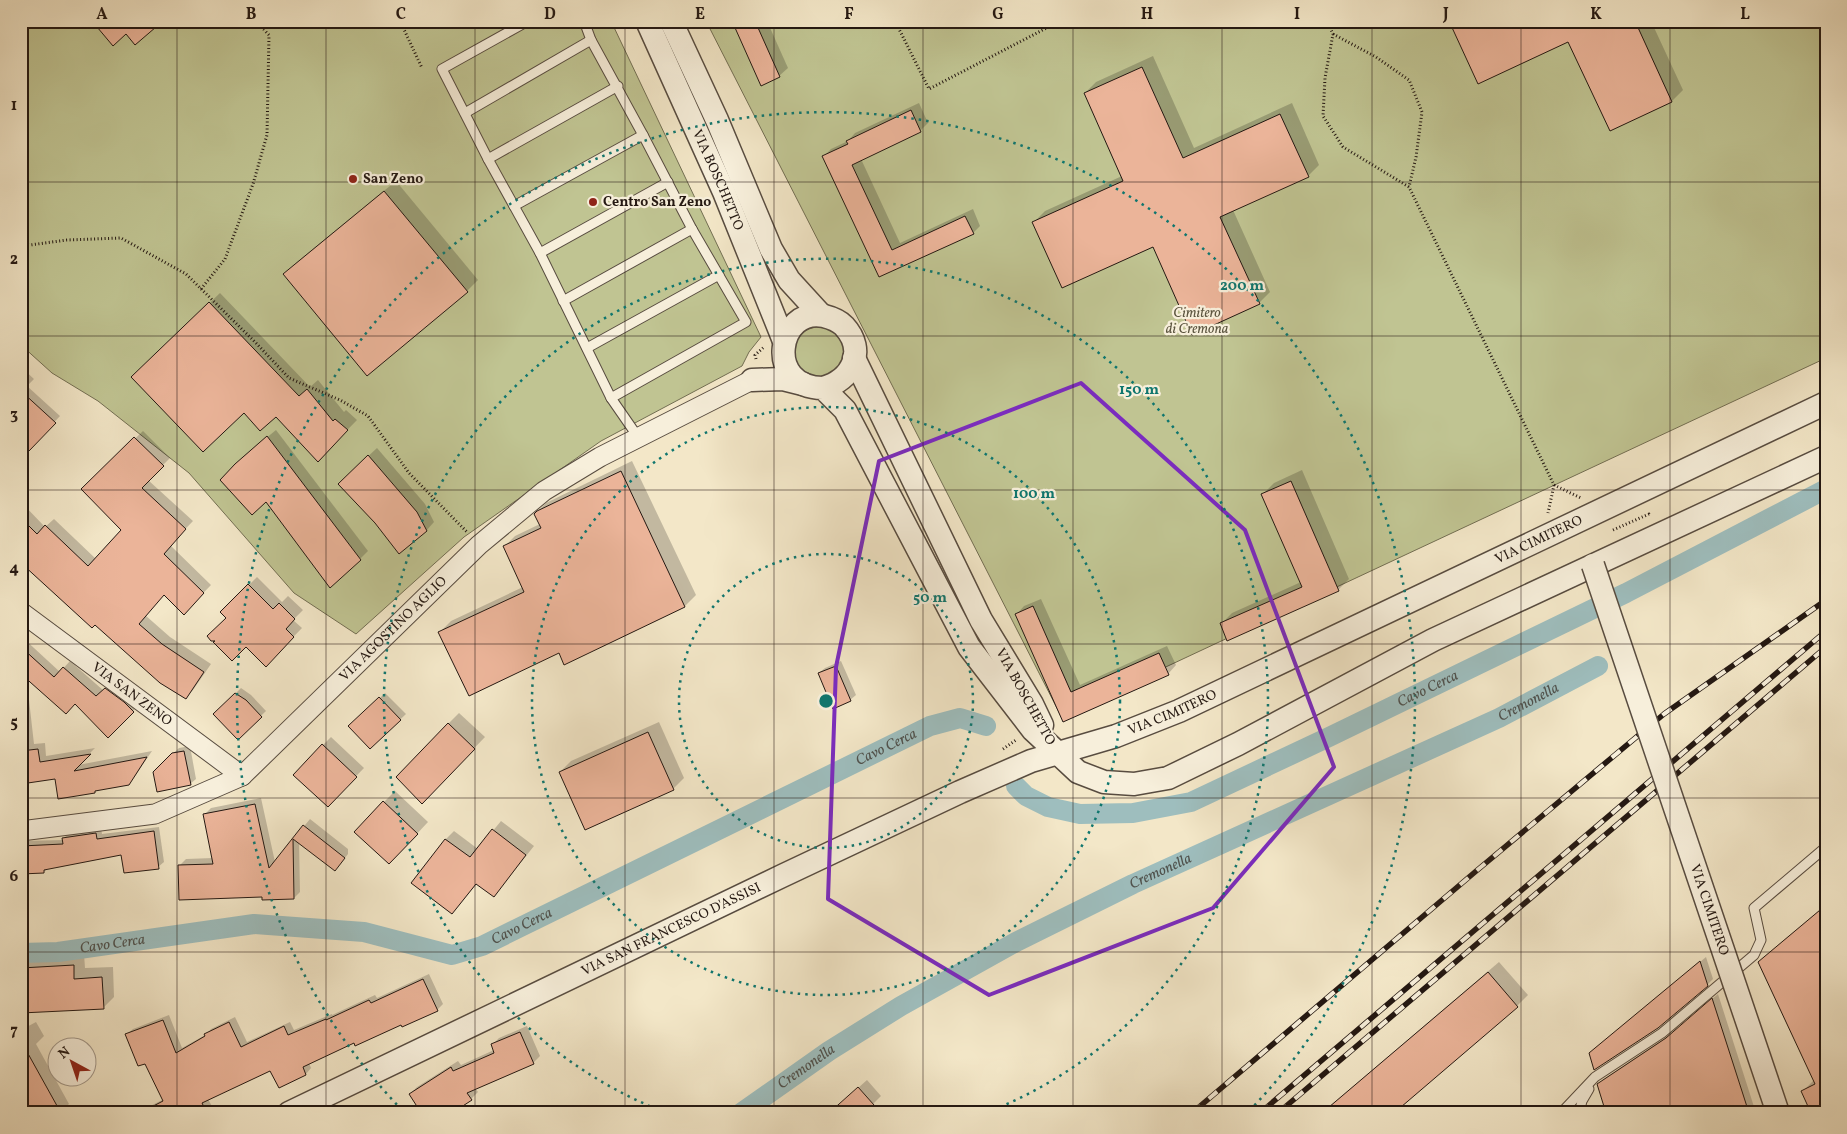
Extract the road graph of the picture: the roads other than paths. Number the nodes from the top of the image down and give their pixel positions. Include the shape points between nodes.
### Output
1 (528, 21) edge
2 (584, 21) edge
3 (647, 21) edge
4 (671, 21) edge
5 (591, 40) junction
6 (618, 86) junction
7 (466, 113) junction
8 (643, 134) junction
9 (488, 159) junction
10 (668, 182) junction
11 (514, 206) junction
12 (692, 229) junction
13 (540, 253) junction
14 (720, 275) junction
15 (563, 301) junction
16 (821, 316) junction
17 (783, 347) junction
18 (587, 348) junction
19 (854, 358) junction
20 (752, 380) junction
21 (813, 386) junction
22 (611, 398) junction
23 (1826, 403) edge
24 (638, 437) junction
25 (1826, 457) edge
26 (1593, 565) junction
27 (21, 612) edge
28 (1056, 753) junction
29 (242, 776) junction
30 (21, 831) edge
31 (1826, 847) edge
32 (1622, 1059) junction
33 (289, 1113) edge
34 (1561, 1113) edge
35 (1579, 1113) edge
36 (1778, 1113) edge

1 - 7 lane via 442,69
2 - 5 lane
3 - 17 street, VIA BOSCHETTO via 724,192
4 - 16 street, VIA BOSCHETTO via 771,249 789,280
5 - 6 lane
5 - 7 lane
6 - 8 lane
6 - 9 lane
7 - 9 lane
8 - 10 lane
8 - 11 lane
9 - 11 lane
10 - 12 lane
10 - 13 lane
11 - 13 lane
12 - 14 lane
12 - 15 lane
13 - 15 lane
14 - 18 lane
14 - 22 lane via 746,322
15 - 18 lane
16 - 17 street via 798,322 789,331
16 - 19 street, VIA BOSCHETTO via 833,318 843,325 855,346
17 - 20 street, VIA AGOSTINO AGLIO via 774,365
17 - 21 street, VIA BOSCHETTO via 784,363 794,379
18 - 22 lane
19 - 21 street via 851,369 834,385
19 - 28 street, VIA BOSCHETTO via 982,620 1032,704
20 - 21 street, VIA AGOSTINO AGLIO via 783,379
20 - 24 street, VIA AGOSTINO AGLIO
21 - 28 street, VIA BOSCHETTO via 845,410 969,647 1033,730
22 - 24 lane
23 - 28 street, VIA CIMITERO via 1179,711 1116,736
24 - 29 street, VIA AGOSTINO AGLIO via 544,491 479,545
25 - 26 street
26 - 28 street via 1434,640 1168,778 1134,784 1104,782 1078,772
26 - 36 street, VIA CIMITERO, bridge
27 - 29 street, VIA SAN ZENO
28 - 33 street, VIA SAN FRANCESCO D'ASSISI via 1013,768 782,876
29 - 30 street, VIA AGOSTINO AGLIO via 154,814
31 - 32 lane via 1754,908 1761,940 1754,955 1662,1033
32 - 34 lane via 1595,1077
32 - 35 lane via 1589,1089

